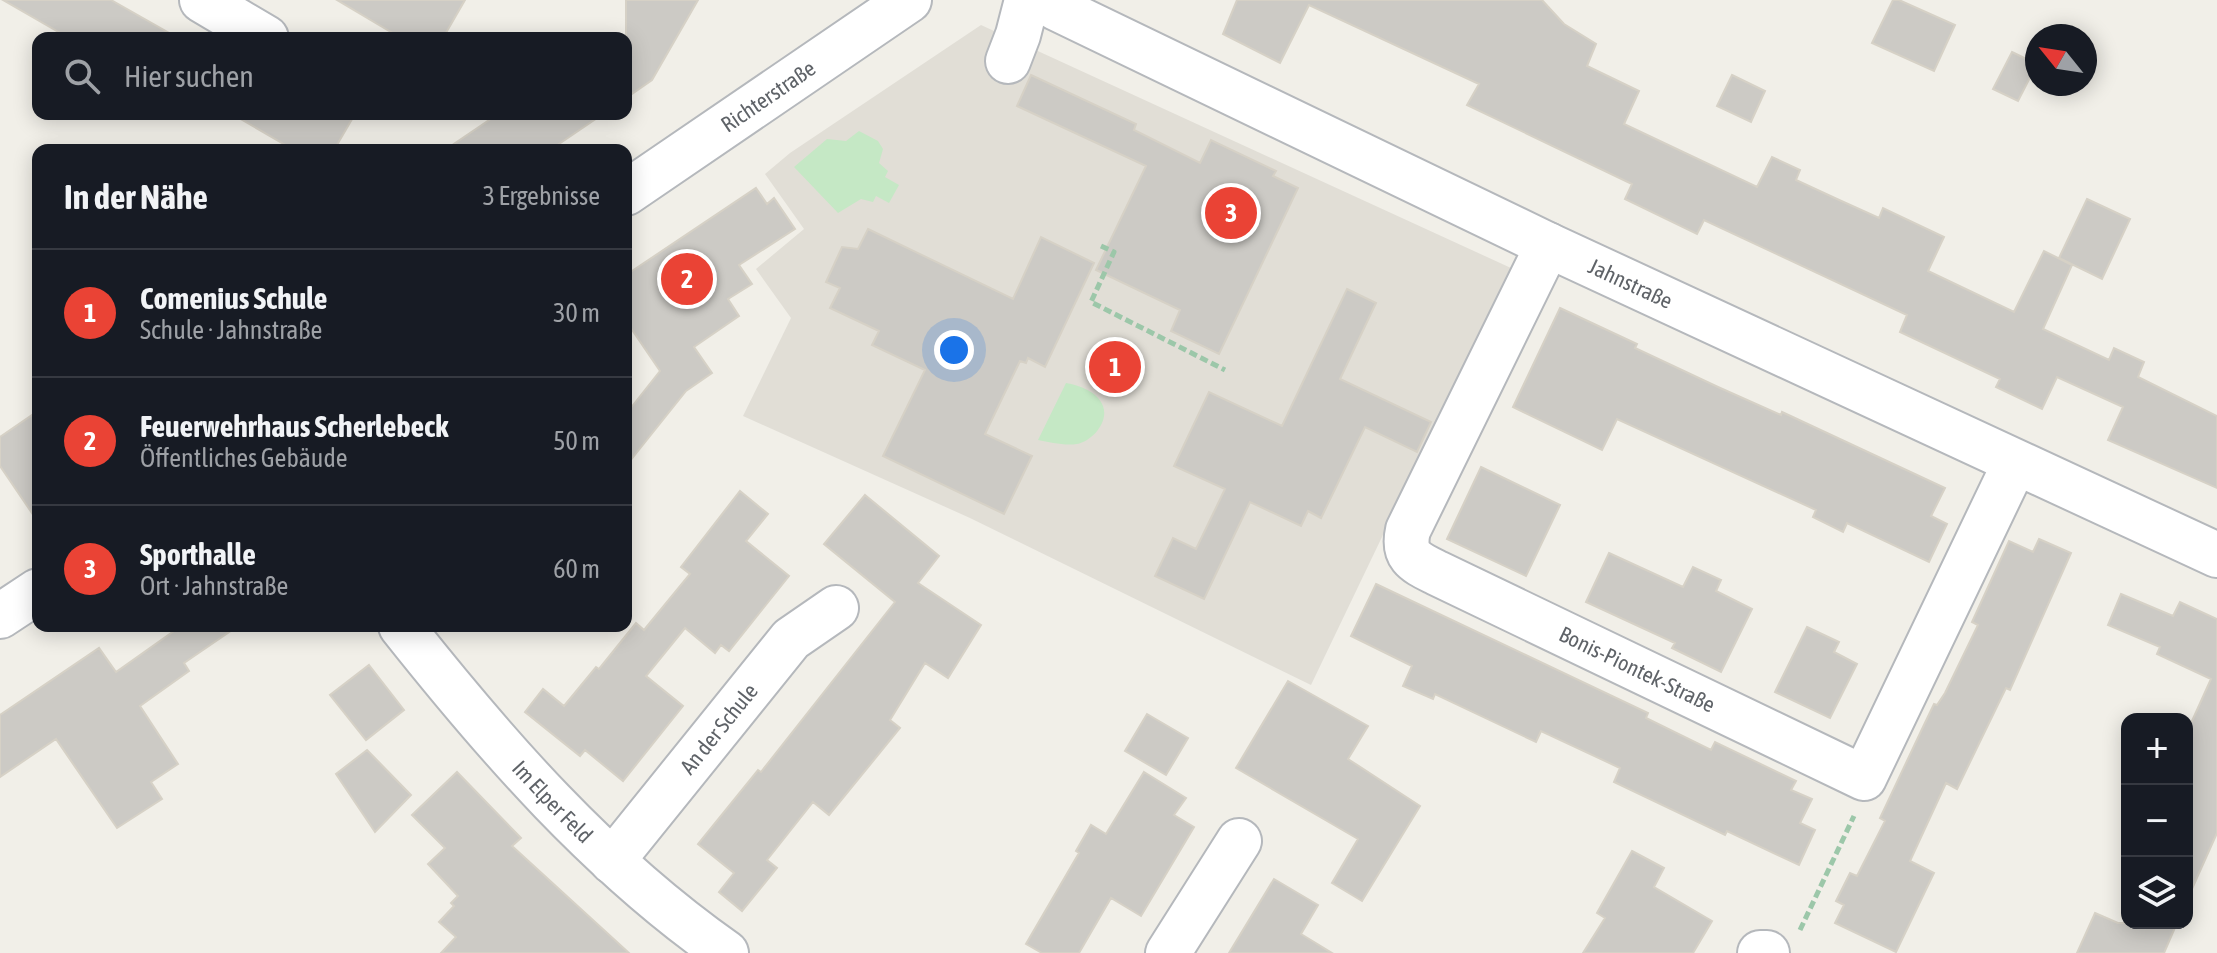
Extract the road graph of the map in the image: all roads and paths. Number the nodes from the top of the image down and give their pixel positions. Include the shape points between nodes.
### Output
1 (202, 0) edge
2 (909, 0) edge
3 (1027, 0) edge
4 (1052, 0) edge
5 (865, 13) edge
6 (256, 32) edge
7 (1008, 61) dead end
8 (632, 188) edge
9 (1548, 245) junction
10 (1101, 246) dead end
11 (1225, 370) dead end
12 (2015, 463) junction
13 (2217, 555) edge
14 (32, 595) edge
15 (836, 608) dead end
16 (0, 616) edge
17 (406, 632) edge
18 (1864, 778) junction
19 (1239, 841) dead end
20 (612, 861) junction
21 (1775, 947) edge
22 (726, 953) edge
23 (1168, 953) edge

1 - 6 street
2 - 5 street, Richterstraße
3 - 7 street
4 - 9 street, Jahnstraße via 1056,8
5 - 8 street, Richterstraße
9 - 12 street, Jahnstraße
9 - 18 street, Bonis-Piontek-Straße via 1408,530 1406,549 1412,559 1437,573
10 - 11 path via 1114,252 1091,302
12 - 13 street, Jahnstraße
12 - 18 street
14 - 16 street
15 - 20 street, An der Schule via 791,639
17 - 20 street, Im Elper Feld via 476,721
18 - 21 path via 1865,792
19 - 23 street
20 - 22 street, Im Elper Feld

